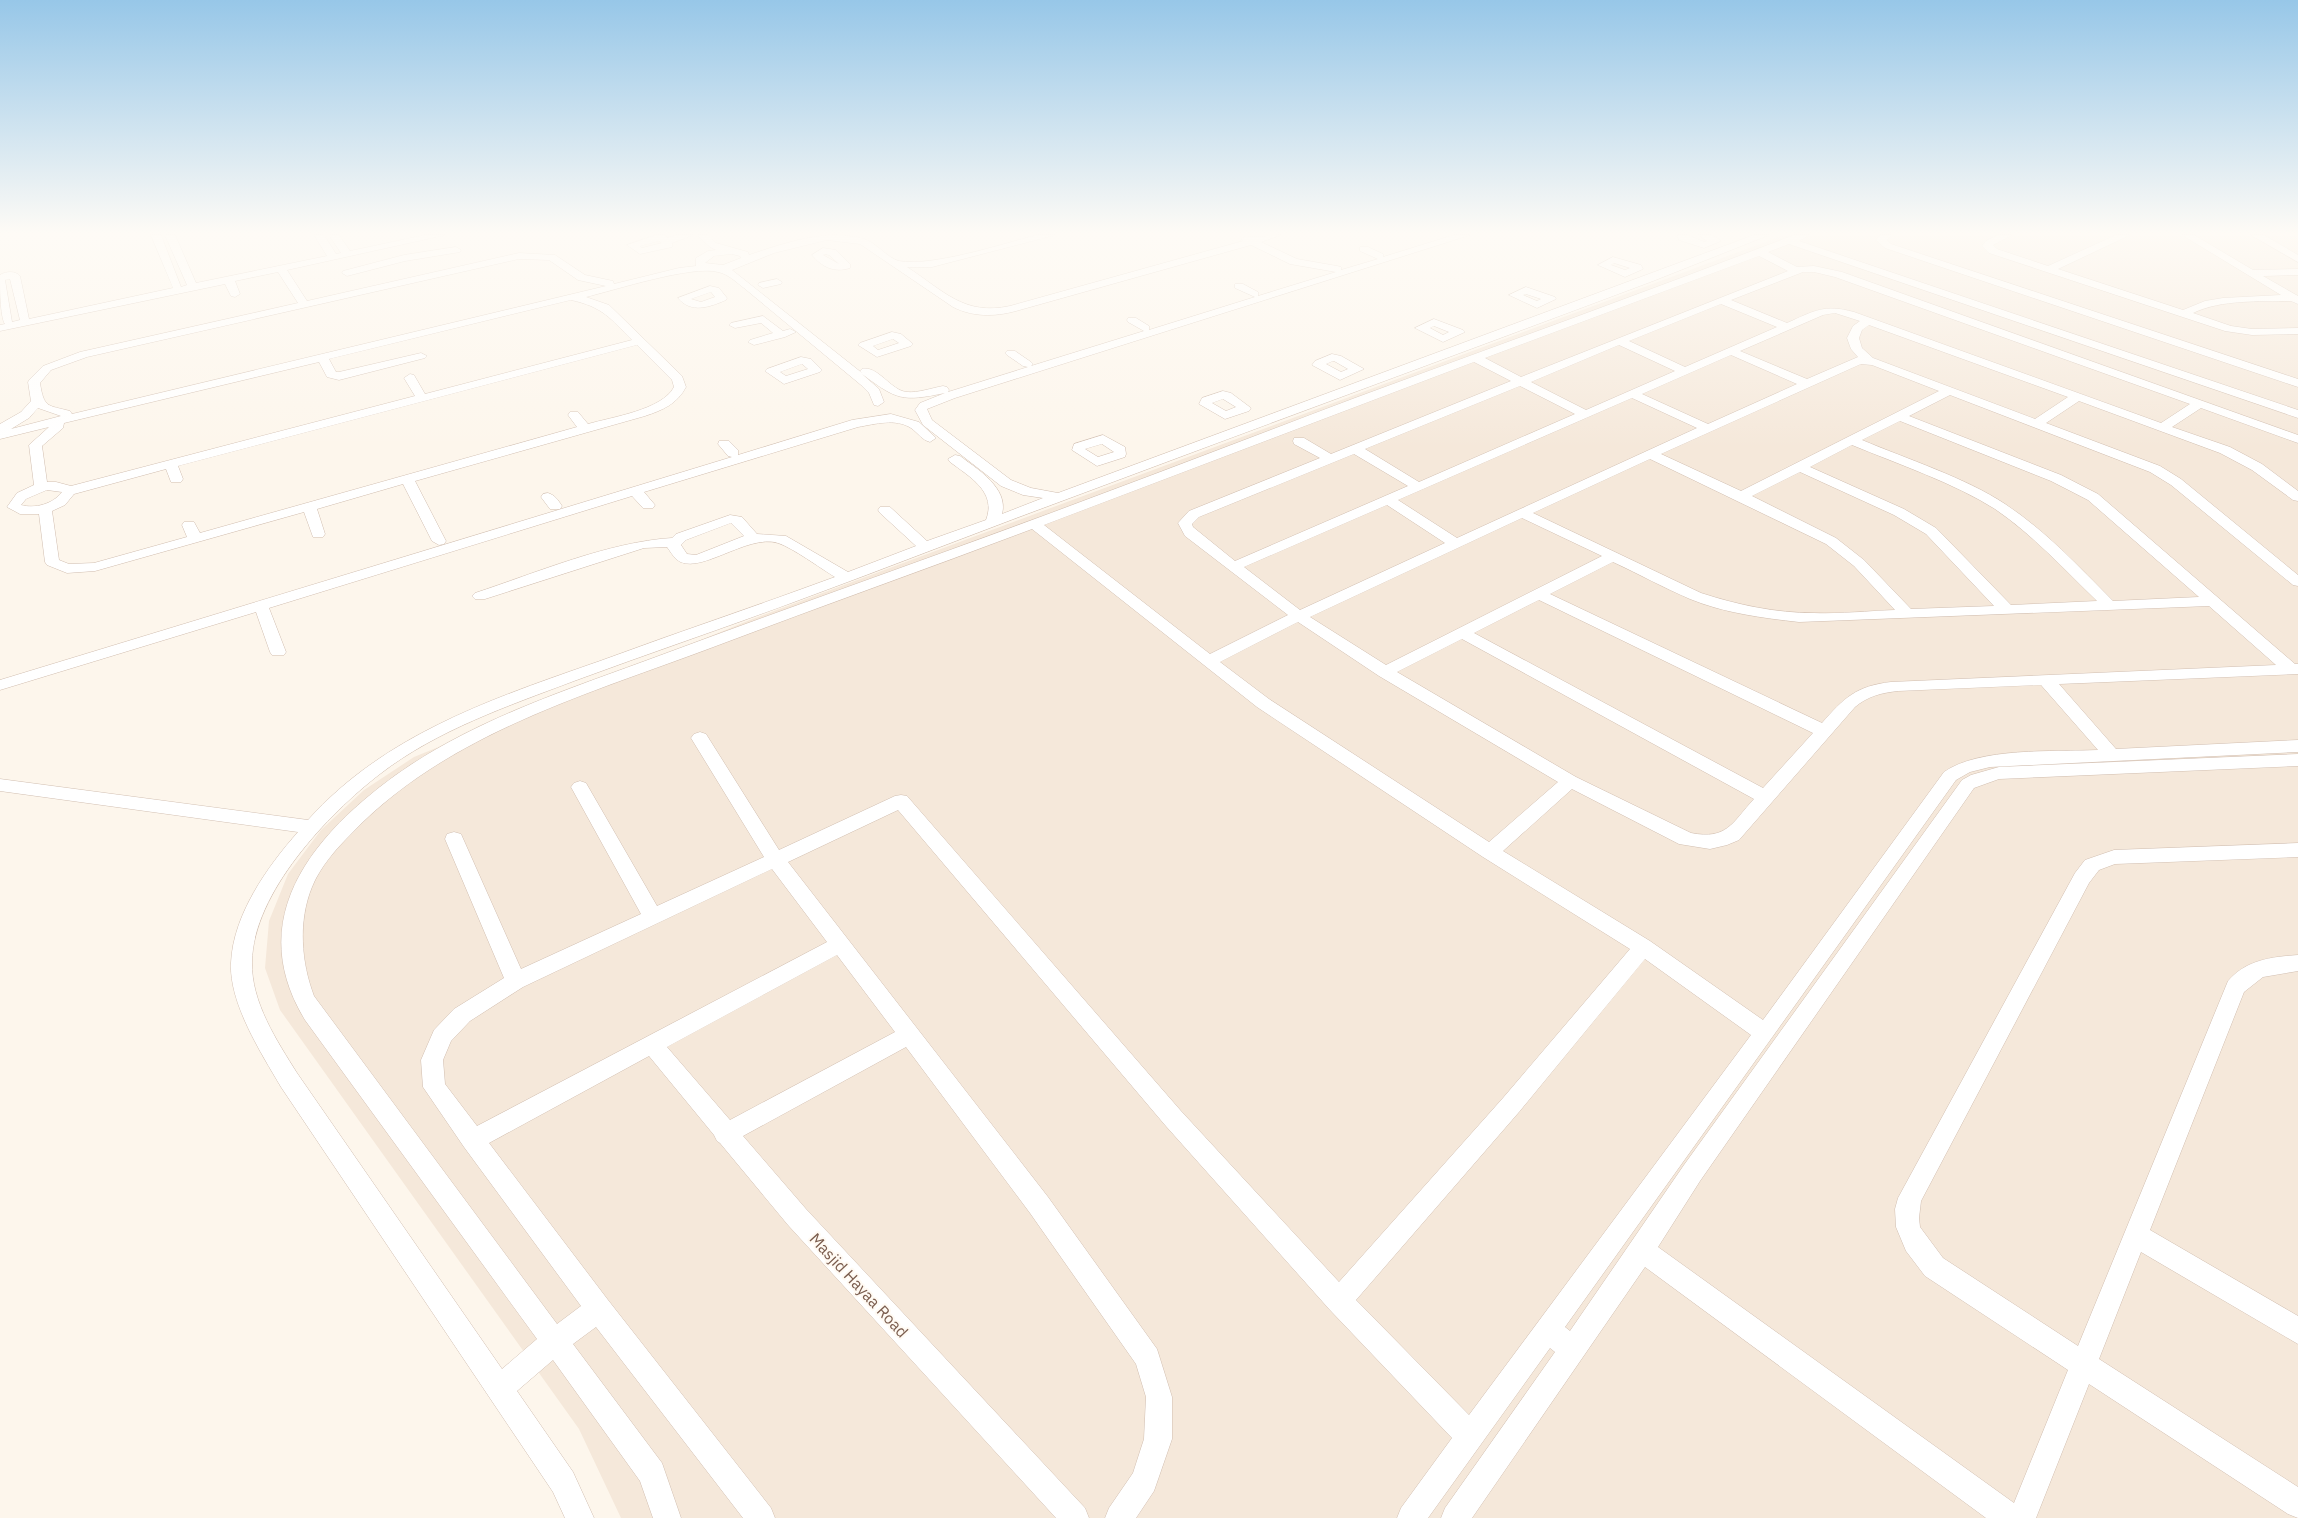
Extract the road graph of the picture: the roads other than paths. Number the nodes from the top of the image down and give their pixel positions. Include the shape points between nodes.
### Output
1 (3, 306) edge
2 (21, 306) edge
3 (92, 306) edge
4 (94, 306) edge
5 (296, 306) edge
6 (523, 306) edge
7 (525, 306) edge
8 (602, 306) edge
9 (772, 306) edge
10 (788, 306) edge
11 (960, 306) edge
12 (1024, 306) edge
13 (1221, 306) edge
14 (1234, 306) edge
15 (1552, 306) edge
16 (1571, 306) edge
17 (1603, 306) edge
18 (1707, 306) edge
19 (1736, 306) edge
20 (1928, 306) edge
21 (1984, 306) edge
22 (2068, 306) edge
23 (2084, 306) edge
24 (2159, 306) edge
25 (2198, 306) edge
26 (605, 307) joint
27 (2078, 309) junction
28 (1562, 310) junction
29 (1218, 311) junction
30 (2183, 314) junction
31 (24, 318) junction
32 (1132, 320) dead end
33 (1182, 320) junction
34 (1869, 320) junction
35 (1235, 321) dead end
36 (2, 324) edge
37 (735, 325) dead end
38 (1787, 326) junction
39 (1145, 328) junction
40 (800, 329) junction
41 (2298, 331) edge
42 (781, 335) junction
43 (1452, 336) dead end
44 (640, 341) junction
45 (754, 342) dead end
46 (1621, 342) junction
47 (1108, 346) junction
48 (868, 349) dead end
49 (1472, 351) junction
50 (1730, 351) junction
51 (854, 353) dead end
52 (1011, 353) dead end
53 (421, 356) dead end
54 (1124, 356) dead end
55 (322, 357) junction
56 (832, 357) junction
57 (1869, 361) junction
58 (812, 364) dead end
59 (1027, 364) junction
60 (1685, 371) junction
61 (1350, 373) dead end
62 (410, 378) dead end
63 (1368, 382) junction
64 (1521, 382) junction
65 (989, 383) junction
66 (1805, 383) junction
67 (2298, 383) edge
68 (1950, 390) junction
69 (947, 392) junction
70 (1003, 393) dead end
71 (1632, 394) junction
72 (906, 395) junction
73 (2078, 396) junction
74 (422, 398) junction
75 (37, 401) junction
76 (2201, 403) junction
77 (877, 404) junction
78 (116, 405) junction
79 (923, 408) junction
80 (1236, 412) dead end
81 (360, 414) junction
82 (1585, 414) junction
83 (2298, 414) edge
84 (574, 415) dead end
85 (68, 416) junction
86 (1899, 416) junction
87 (893, 418) junction
88 (614, 421) junction
89 (2037, 423) junction
90 (1254, 424) junction
91 (2163, 427) junction
92 (368, 428) dead end
93 (1707, 428) junction
94 (585, 429) junction
95 (0, 430) edge
96 (625, 433) dead end
97 (0, 435) edge
98 (2298, 439) edge
99 (1852, 440) junction
100 (1299, 441) dead end
101 (35, 445) junction
102 (1355, 449) junction
103 (1650, 454) junction
104 (1109, 458) dead end
105 (1331, 459) junction
106 (171, 464) junction
107 (389, 467) dead end
108 (1800, 467) junction
109 (1128, 471) junction
110 (176, 479) dead end
111 (402, 480) junction
112 (1418, 487) junction
113 (41, 488) junction
114 (69, 490) junction
115 (635, 491) junction
116 (1058, 496) junction
117 (1742, 496) junction
118 (2298, 497) edge
119 (1388, 500) junction
120 (648, 505) dead end
121 (7, 506) edge
122 (309, 506) junction
123 (45, 508) junction
124 (885, 510) dead end
125 (1523, 513) junction
126 (992, 521) junction
127 (1034, 524) junction
128 (190, 525) dead end
129 (318, 534) dead end
130 (751, 538) junction
131 (195, 539) junction
132 (439, 541) junction
133 (674, 542) junction
134 (1457, 544) junction
135 (924, 546) junction
136 (1612, 557) junction
137 (1233, 567) junction
138 (846, 577) junction
139 (2298, 582) edge
140 (1538, 594) junction
141 (480, 596) dead end
142 (2213, 601) junction
143 (261, 606) junction
144 (2110, 606) junction
145 (2007, 610) junction
146 (1906, 613) junction
147 (212, 615) junction
148 (1299, 616) junction
149 (1462, 633) junction
150 (278, 652) dead end
151 (1209, 661) junction
152 (2294, 669) edge
153 (1385, 672) junction
154 (0, 674) edge
155 (2046, 680) junction
156 (0, 685) edge
157 (1824, 731) junction
158 (700, 738) dead end
159 (2298, 746) edge
160 (2111, 754) junction
161 (2234, 756) junction
162 (2298, 760) edge
163 (1570, 781) junction
164 (0, 785) edge
165 (580, 787) dead end
166 (1765, 797) junction
167 (312, 827) junction
168 (454, 839) dead end
169 (2298, 850) edge
170 (1490, 852) junction
171 (775, 860) junction
172 (653, 917) junction
173 (840, 944) junction
174 (1643, 947) junction
175 (2298, 963) edge
176 (516, 981) junction
177 (1766, 1033) junction
178 (909, 1035) junction
179 (652, 1044) junction
180 (725, 1134) junction
181 (472, 1140) junction
182 (2135, 1235) junction
183 (1642, 1250) junction
184 (1339, 1302) junction
185 (599, 1309) junction
186 (1548, 1330) junction
187 (2298, 1331) edge
188 (555, 1341) junction
189 (1572, 1349) junction
190 (2083, 1364) junction
191 (499, 1388) junction
192 (1471, 1437) junction
193 (2298, 1504) edge
194 (580, 1518) edge
195 (666, 1518) edge
196 (761, 1518) edge
197 (1074, 1518) edge
198 (1119, 1518) edge
199 (1411, 1518) edge
200 (1455, 1518) edge
201 (2010, 1518) edge
202 (2022, 1518) edge

1 - 36 street
2 - 31 street
3 - 31 street
4 - 36 street
5 - 75 street via 68,359 47,368 35,379
6 - 78 street
7 - 55 street
8 - 26 street
9 - 40 street
10 - 72 street via 881,383
11 - 12 street via 978,312 1006,311
13 - 33 street
14 - 29 street
15 - 28 street
16 - 28 street
17 - 49 street
18 - 46 street
19 - 38 street
20 - 76 street
21 - 83 street
22 - 27 street
23 - 27 street
24 - 30 street
25 - 30 street
26 - 44 street
27 - 67 street
28 - 49 street
29 - 33 street
29 - 35 street
30 - 41 street via 2241,331
31 - 36 street
32 - 39 street
33 - 39 street
33 - 47 street
34 - 38 street via 1829,310
34 - 57 street via 1857,328 1853,338 1857,349
34 - 73 street
37 - 42 street via 763,319
38 - 50 street
39 - 59 street
40 - 42 street
40 - 56 street
42 - 45 street
43 - 49 street
44 - 74 street
44 - 88 street via 675,376 680,387 675,395 658,407
46 - 60 street
46 - 64 street
47 - 54 street
47 - 65 street
48 - 51 street
49 - 63 street
49 - 64 street
49 - 127 street
50 - 60 street
50 - 66 street
52 - 59 street
53 - 55 street via 339,376 331,374
55 - 78 street
56 - 58 street
56 - 77 street via 870,387
57 - 66 street via 1853,362
57 - 68 street
59 - 69 street
60 - 71 street
61 - 63 street
62 - 74 street
63 - 90 street
64 - 82 street
64 - 102 street
65 - 69 street
65 - 70 street
66 - 93 street
68 - 86 street
68 - 89 street
69 - 72 street
69 - 79 street
71 - 82 street
71 - 93 street
72 - 77 street via 886,398
72 - 79 street via 921,400
73 - 89 street
73 - 91 street
74 - 81 street
75 - 85 street via 45,408
75 - 95 street via 25,415
76 - 91 street
76 - 98 street
77 - 87 street via 878,413
77 - 132 street via 849,418 728,449 552,502
78 - 85 street
79 - 87 street via 914,415
79 - 116 street via 926,422 1006,483 1028,492
80 - 90 street
81 - 92 street
81 - 106 street
82 - 112 street
84 - 94 street
85 - 95 street
85 - 97 street
85 - 101 street
86 - 99 street
86 - 142 street via 2056,478 2093,497
87 - 115 street via 864,421
87 - 126 street via 915,425 992,490 998,502
88 - 94 street
88 - 96 street
89 - 139 street via 2165,474
90 - 109 street
91 - 118 street via 2242,458
93 - 103 street
94 - 111 street
97 - 101 street
99 - 108 street
99 - 144 street via 1972,491 1999,506 2031,529
100 - 105 street
101 - 113 street
102 - 105 street
102 - 112 street
103 - 117 street
103 - 125 street
104 - 109 street
105 - 137 street via 1188,518 1186,528
106 - 110 street
106 - 114 street
107 - 111 street
108 - 117 street
108 - 145 street via 1932,531
109 - 116 street
111 - 122 street
111 - 132 street
112 - 119 street
113 - 114 street via 60,486
113 - 121 street via 22,495
114 - 123 street via 63,499
115 - 120 street
115 - 143 street
116 - 126 street
117 - 146 street via 1815,531 1844,550
119 - 134 street
119 - 137 street
121 - 123 street via 25,511
122 - 129 street
122 - 131 street
123 - 131 street via 52,562 60,568 95,567
124 - 135 street
125 - 134 street
125 - 136 street
126 - 135 street
127 - 151 street
127 - 188 street via 795,610 547,705 450,749 406,775 371,804 335,840 309,874 298,893 293,925 292,950 303,997
128 - 131 street
130 - 133 street via 734,519
130 - 133 street via 694,560 682,558 674,548
130 - 138 street via 782,540
132 - 147 street
133 - 141 street via 629,547
134 - 148 street
135 - 138 street
136 - 140 street
136 - 146 street via 1696,596 1757,614 1814,618
137 - 148 street
138 - 167 street via 536,689 445,728 394,754 352,787
140 - 149 street
140 - 157 street
142 - 144 street
142 - 152 street
143 - 147 street
143 - 150 street
144 - 145 street
145 - 146 street
147 - 154 street
147 - 156 street
148 - 151 street
148 - 153 street
149 - 153 street
149 - 166 street
151 - 170 street via 1263,704
152 - 155 street
153 - 163 street
155 - 157 street via 1869,690 1853,699
155 - 160 street
157 - 166 street
158 - 171 street
159 - 161 street
160 - 161 street
160 - 177 street via 1990,761 1973,764 1950,776
161 - 162 street
161 - 183 street via 1999,773 1968,784 1692,1173
163 - 166 street via 1686,838 1704,843 1721,842 1732,835
163 - 170 street
164 - 167 street
165 - 172 street
167 - 191 street via 284,863 248,924 241,960 244,989 258,1024 298,1093
168 - 176 street
169 - 190 street via 2114,857 2092,864 1910,1198 1905,1212 1908,1230 1934,1267
170 - 174 street
171 - 172 street
171 - 173 street
171 - 184 street via 901,800 1173,1118
172 - 176 street
173 - 178 street
173 - 179 street
174 - 177 street
174 - 184 street via 1511,1105
175 - 182 street via 2252,970 2235,986
176 - 181 street via 462,1015 442,1036 432,1060 434,1087
177 - 186 street
178 - 180 street
178 - 198 street via 1039,1205 1148,1358 1159,1397 1158,1439 1144,1481
179 - 180 street, Masjid Hayaa Road
179 - 181 street
180 - 197 street, Masjid Hayaa Road via 797,1217
181 - 185 street
182 - 187 street
182 - 190 street
183 - 189 street
183 - 201 street
184 - 192 street
185 - 188 street
185 - 196 street
186 - 189 street
186 - 192 street
188 - 191 street
188 - 195 street via 652,1473
189 - 200 street
190 - 193 street
190 - 202 street
191 - 194 street via 563,1482
192 - 199 street

